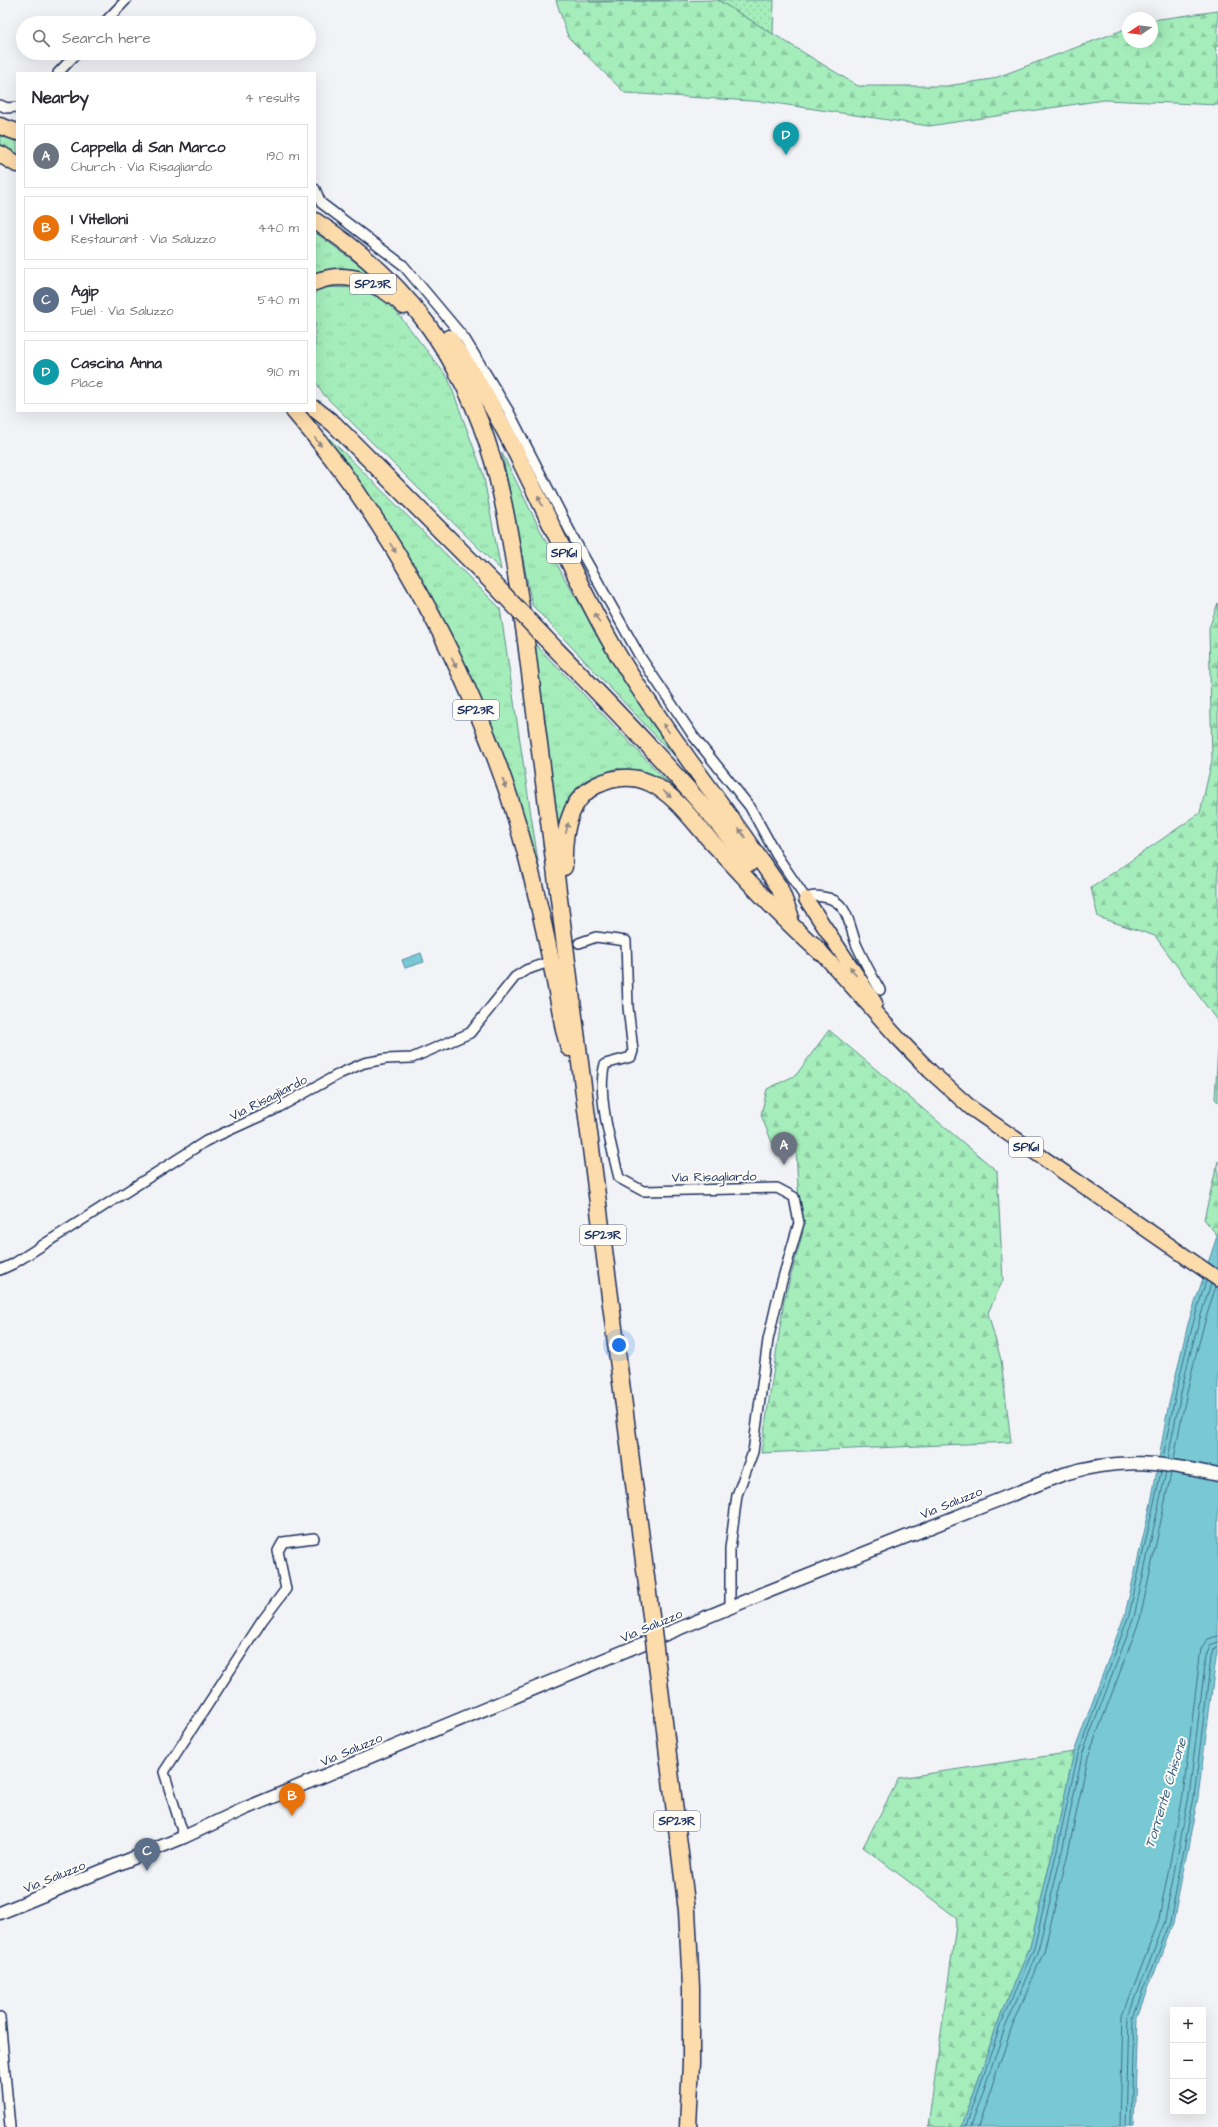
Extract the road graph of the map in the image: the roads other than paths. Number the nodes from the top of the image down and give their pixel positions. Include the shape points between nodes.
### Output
1 (126, 0) edge
2 (111, 16) edge
3 (70, 60) edge
4 (59, 72) edge
5 (3, 106) edge
6 (16, 107) edge
7 (16, 112) edge
8 (0, 126) edge
9 (16, 132) edge
10 (0, 154) edge
11 (16, 163) edge
12 (316, 191) edge
13 (316, 216) edge
14 (316, 222) edge
15 (316, 282) edge
16 (316, 399) edge
17 (316, 409) edge
18 (295, 412) edge
19 (334, 424) junction
20 (806, 899) junction
21 (790, 914) junction
22 (579, 944) dead end
23 (820, 952) junction
24 (546, 963) dead end
25 (880, 990) dead end
26 (898, 1038) junction
27 (573, 1041) junction
28 (0, 1270) edge
29 (1218, 1280) edge
30 (1218, 1475) edge
31 (314, 1538) dead end
32 (730, 1607) junction
33 (652, 1658) junction
34 (184, 1837) junction
35 (0, 1913) edge
36 (0, 2018) edge
37 (10, 2127) edge
38 (680, 2127) edge
39 (688, 2127) edge

1 - 2 street
3 - 4 street
5 - 6 street
5 - 7 street
8 - 9 highway
10 - 11 highway
12 - 20 street via 321,203 403,265 465,338 508,410 574,539 639,655 694,737 750,807 777,856
21 -> 13 highway, SP161 via 779,887 659,719 614,648 565,556 513,444 460,353 421,302 392,271
14 - 27 highway, SP23R via 375,264 426,321 461,378 493,460 509,533 526,634
15 - 27 highway, SP23R via 334,277 360,279 400,302 432,342 453,377 479,441 493,487 503,534 569,1029
16 - 19 highway
17 - 19 highway, SP161
18 -> 27 highway, SP23R via 330,456 390,544 435,622 476,710 509,798 529,866 544,923 564,1030
19 - 21 highway, SP161, bridge via 494,584 654,750 716,819
20 - 25 street via 811,896 826,897 841,905 846,912 857,947
26 -> 20 main road
21 - 23 main road, SP161
22 - 32 street, Via Risagliardo via 596,937 626,941 627,992 633,1051 631,1057 605,1064 602,1082 608,1136 619,1178 643,1191 777,1188 794,1197 799,1223 768,1340 753,1452 737,1496 730,1549
23 - 26 main road, SP161
27 -> 23 highway, SP161 via 575,970 564,877 564,844 569,818 575,806 592,788 609,780 620,777 638,779 662,790
24 - 28 street, Via Risagliardo via 515,977 470,1033 412,1058 364,1063 274,1110 206,1141 20,1260
26 - 29 main road, SP161 via 972,1108
27 - 33 highway, SP23R, bridge
30 - 32 main road, Via Saluzzo via 1164,1464 1100,1464 1064,1474
31 - 34 street via 283,1542 278,1551 286,1589 262,1621 164,1772
32 - 34 main road, Via Saluzzo via 251,1806
33 - 38 highway, SP23R via 678,1911 683,1994
33 - 39 highway, SP23R via 687,1911 691,1995
34 - 35 main road, Via Saluzzo
36 - 37 street

